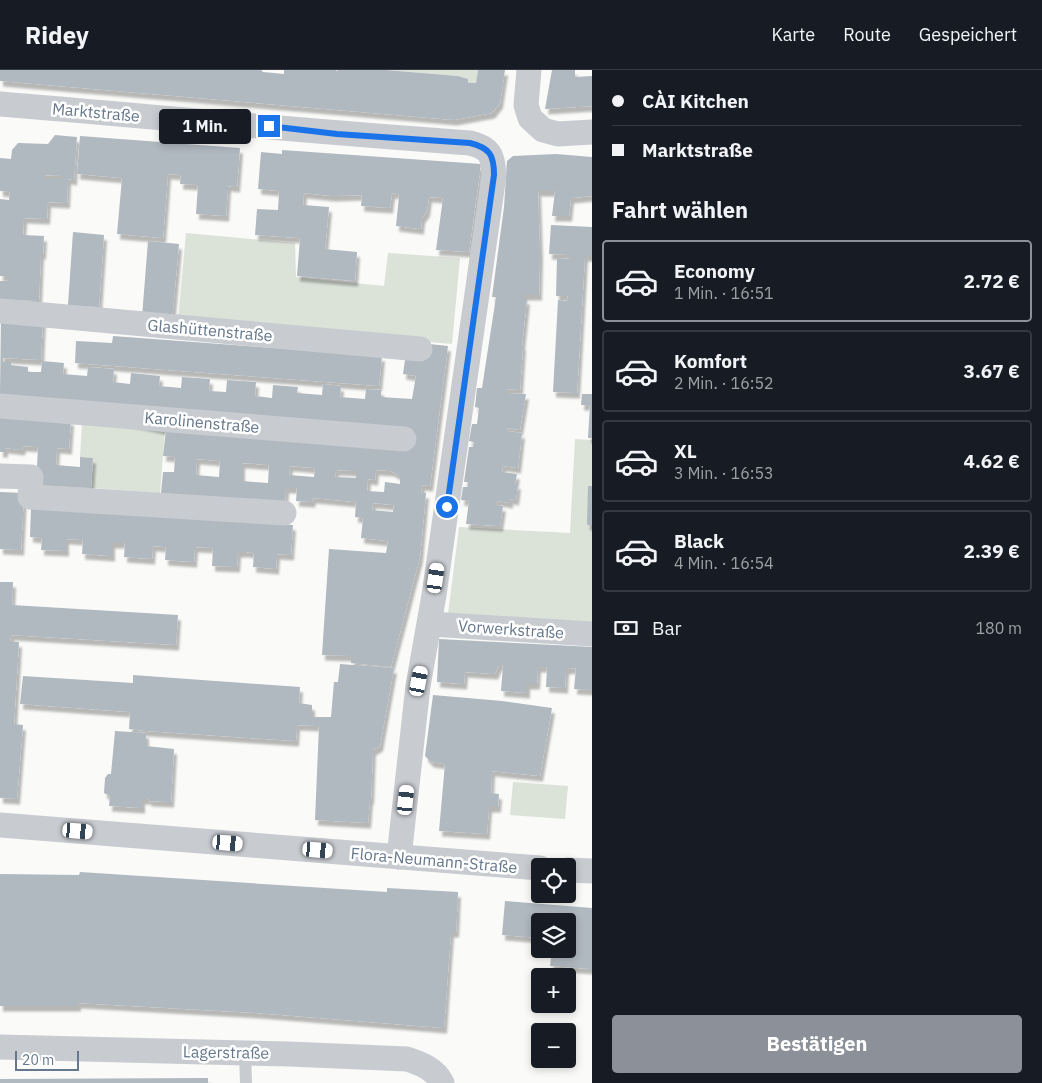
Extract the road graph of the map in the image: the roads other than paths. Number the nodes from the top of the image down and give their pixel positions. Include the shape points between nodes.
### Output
1 (529, 70) edge
2 (0, 104) edge
3 (592, 132) edge
4 (0, 311) edge
5 (420, 349) dead end
6 (0, 406) edge
7 (404, 439) dead end
8 (0, 476) edge
9 (284, 513) dead end
10 (430, 624) junction
11 (592, 634) edge
12 (0, 825) edge
13 (399, 857) junction
14 (531, 867) edge
15 (576, 870) edge
16 (592, 871) edge
17 (0, 1047) edge
18 (245, 1053) junction
19 (246, 1083) edge
20 (442, 1083) edge

1 - 3 street via 526,104 530,118 543,130 558,134
2 - 10 street, Marktstraße via 470,143 489,152 494,162 494,175
4 - 5 street, Glashüttenstraße
6 - 7 street, Karolinenstraße
8 - 9 street via 32,477 30,497
10 - 11 street, Vorwerkstraße
10 - 13 street via 418,686
12 - 13 street, Flora-Neumann-Straße
13 - 14 street, Flora-Neumann-Straße
15 - 16 street
17 - 18 street, Lagerstraße
18 - 19 lane
18 - 20 street, Lagerstraße via 408,1059 424,1065 438,1075

